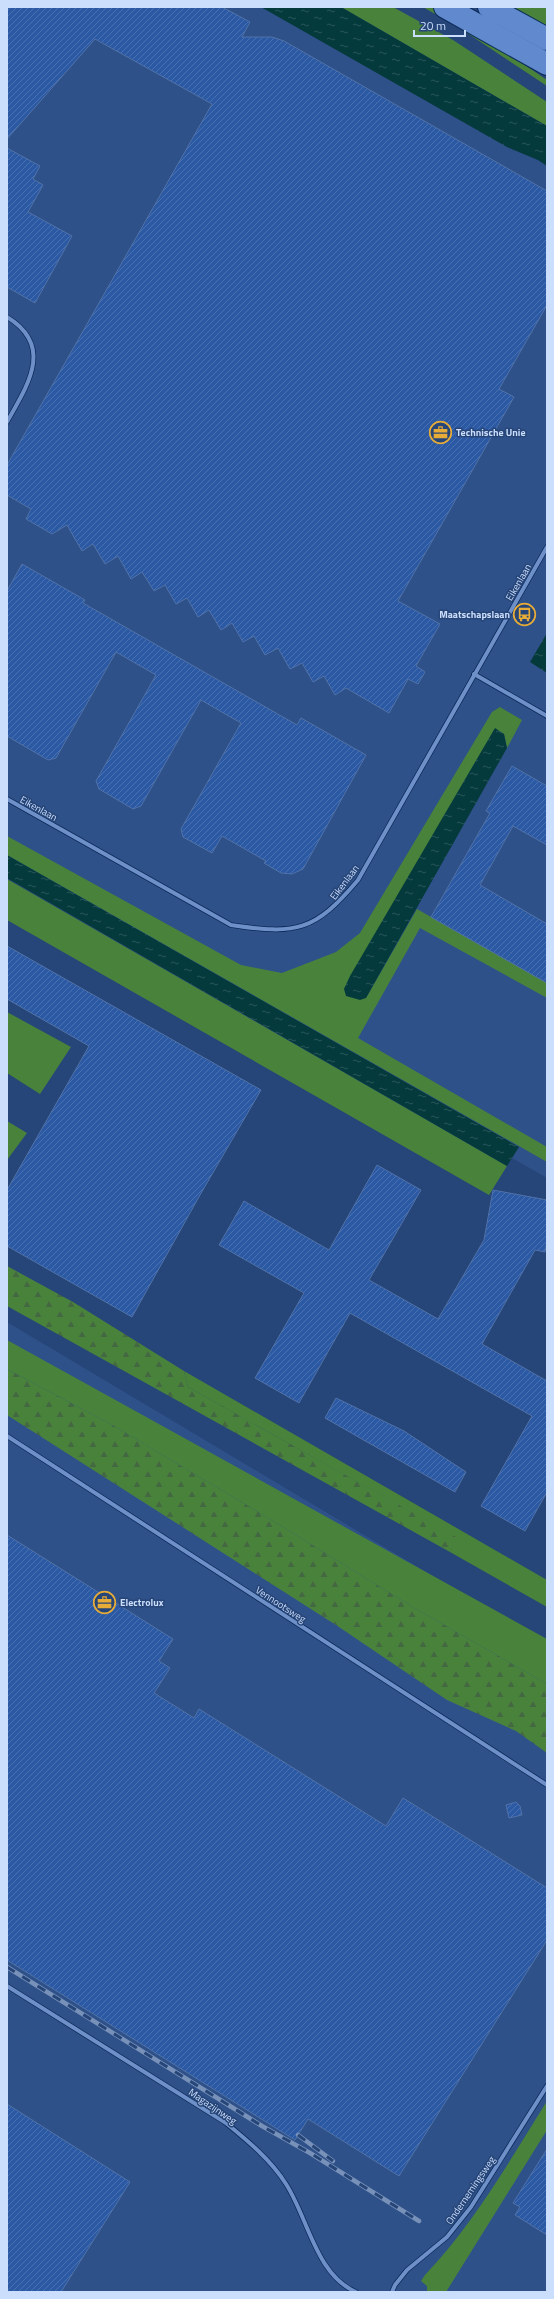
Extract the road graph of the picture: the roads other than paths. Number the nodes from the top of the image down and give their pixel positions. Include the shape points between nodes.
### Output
1 (445, 7) edge
2 (489, 7) edge
3 (547, 39) edge
4 (547, 64) edge
5 (7, 317) edge
6 (7, 422) edge
7 (547, 547) edge
8 (474, 674) junction
9 (547, 716) edge
10 (7, 799) edge
11 (7, 1436) edge
12 (547, 1785) edge
13 (7, 1986) edge
14 (547, 2086) edge
15 (356, 2292) edge
16 (392, 2292) edge

1 - 4 main road
2 - 3 main road
5 - 6 street via 24,332 32,346 34,362 30,382
7 - 8 street, Eikenlaan
8 - 9 street
8 - 10 street, Eikenlaan via 358,880 337,904 320,918 296,928 265,930 232,925
11 - 12 street, Vennootsweg
13 - 15 street, Magazijnweg via 226,2123 253,2146 286,2183 323,2261 333,2276
14 - 16 street, Ondernemingsweg via 471,2207 447,2237 407,2270

